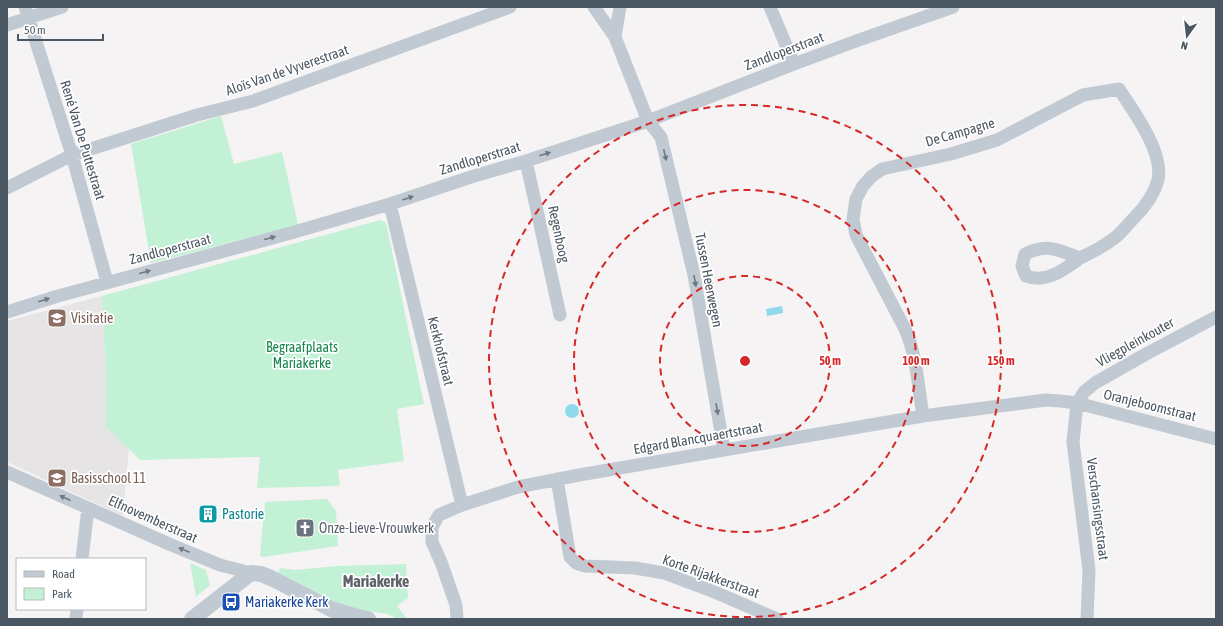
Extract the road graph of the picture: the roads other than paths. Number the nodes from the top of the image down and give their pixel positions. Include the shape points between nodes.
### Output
1 (62, 7) edge
2 (510, 7) edge
3 (594, 7) edge
4 (620, 7) edge
5 (770, 7) edge
6 (953, 7) edge
7 (26, 12) edge
8 (7, 25) edge
9 (614, 37) junction
10 (794, 64) junction
11 (648, 121) junction
12 (72, 155) junction
13 (526, 161) junction
14 (7, 188) edge
15 (390, 204) junction
16 (1080, 258) dead end
17 (107, 282) junction
18 (7, 312) edge
19 (560, 315) dead end
20 (1216, 317) edge
21 (1077, 403) junction
22 (923, 416) junction
23 (1216, 439) edge
24 (724, 450) junction
25 (7, 472) edge
26 (557, 479) junction
27 (462, 505) junction
28 (88, 508) junction
29 (82, 558) edge
30 (251, 573) junction
31 (192, 619) edge
32 (368, 619) edge
33 (457, 619) edge
34 (778, 619) edge
35 (1087, 619) edge

1 - 7 street
2 - 12 street, Aloïs Van de Vyverestraat via 252,100
3 - 9 street, Tussen Heerwegen
4 - 9 street
5 - 10 street
6 - 10 street, Zandloperstraat
7 - 8 street
7 - 12 street, René Van De Puttestraat
9 - 11 street, Tussen Heerwegen
10 - 11 street, Zandloperstraat
13 -> 11 street, Zandloperstraat
11 -> 24 street, Tussen Heerwegen via 661,137 694,276
12 - 14 street, Aloïs Van de Vyverestraat
12 - 17 street, René Van De Puttestraat
15 -> 13 street, Zandloperstraat
13 - 19 street, Regenboog
17 -> 15 street, Zandloperstraat
15 - 27 street, Kerkhofstraat
16 - 22 street, De Campagne via 1117,236 1151,197 1158,179 1157,157 1150,140 1119,89 1083,95 997,140 952,154 882,169 871,177 856,199 853,219 856,235 910,339
18 -> 17 street, Zandloperstraat
20 - 21 street, Vliegpleinkouter via 1095,383 1084,392
21 - 22 street, Edgard Blancquaertstraat via 1046,400
21 - 23 street, Oranjeboomstraat
21 - 35 street, Verschansingsstraat via 1073,442 1090,570
22 - 24 street, Edgard Blancquaertstraat
24 - 26 street, Edgard Blancquaertstraat
28 -> 25 street, Elfnovemberstraat
26 - 27 street, Edgard Blancquaertstraat via 518,487
26 - 34 street, Korte Rijakkerstraat via 570,557 576,563 664,573
27 - 33 street, Edgard Blancquaertstraat via 439,515 432,527 429,545 441,562 456,605
28 - 29 street
30 -> 28 street, Elfnovemberstraat via 220,565
30 - 31 street
30 - 32 street via 271,578 331,610

